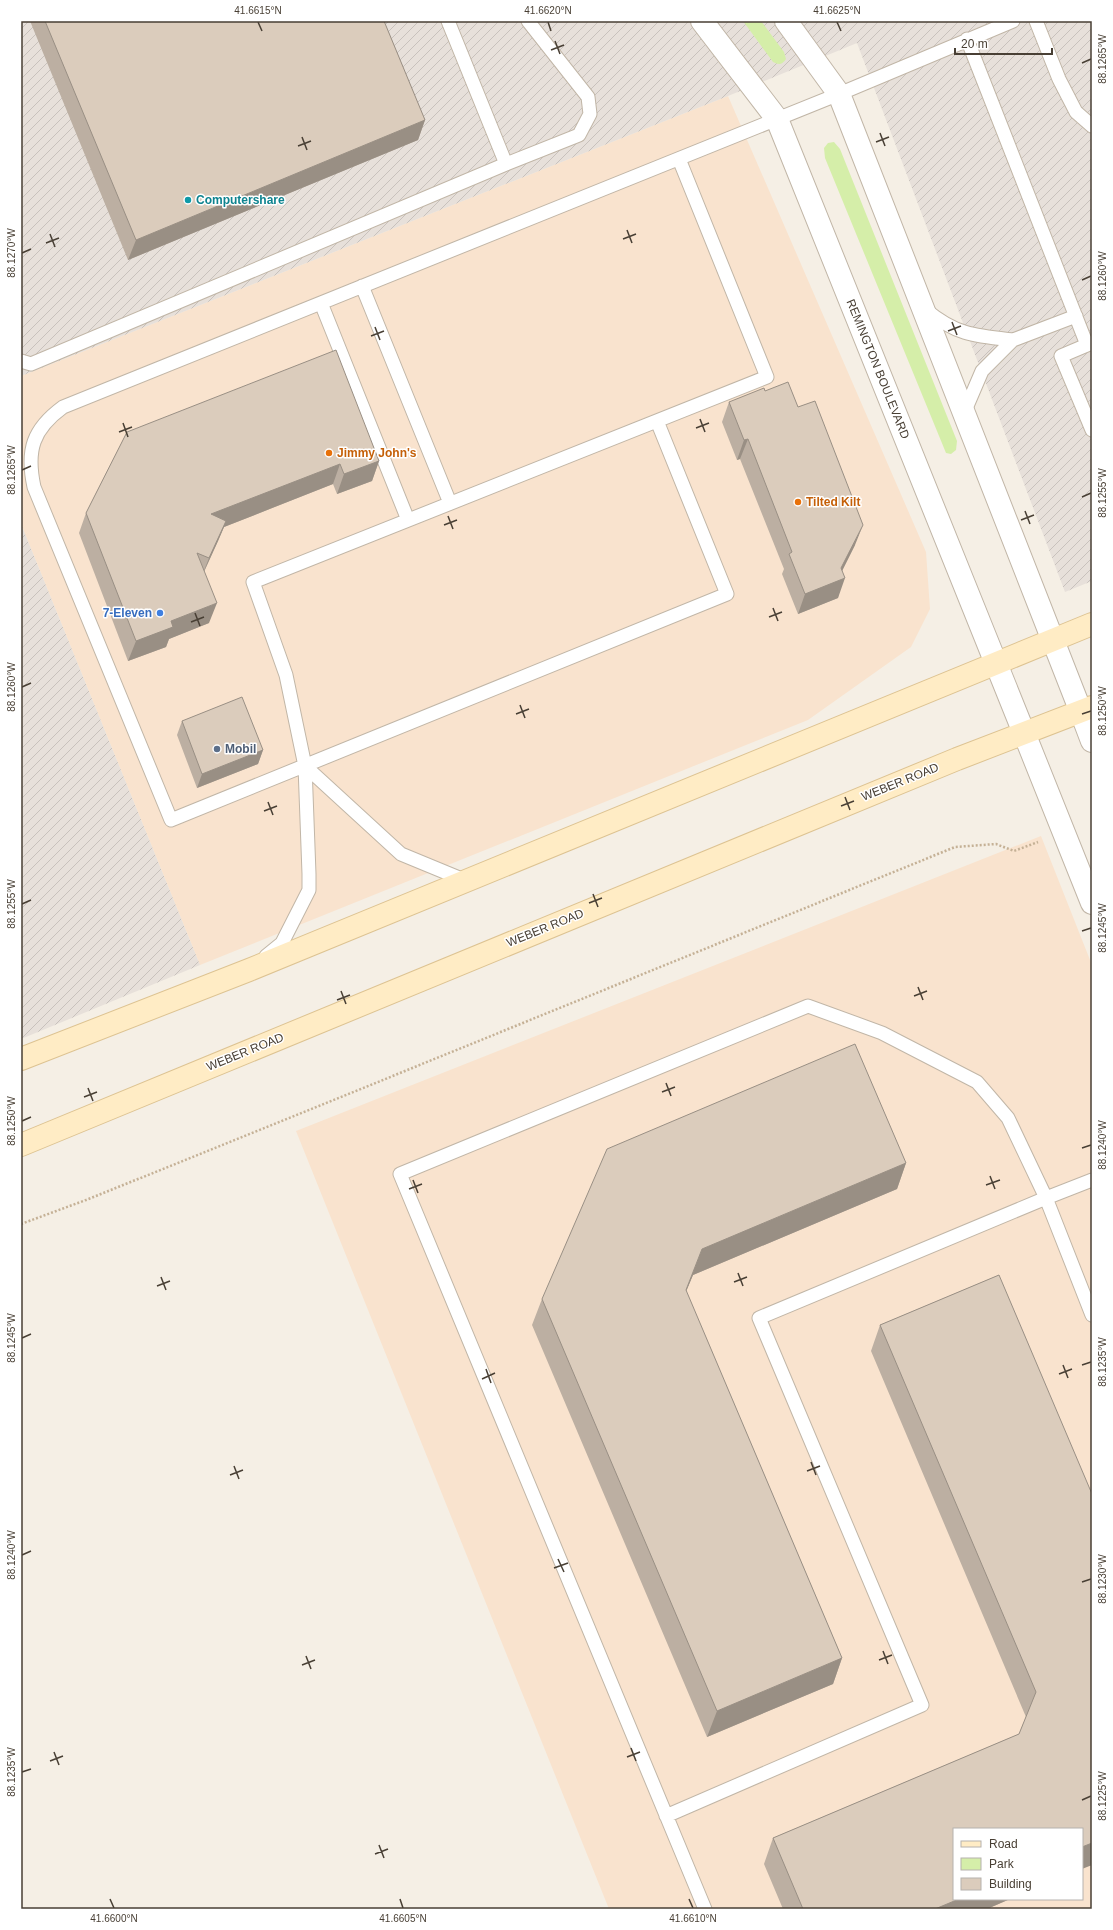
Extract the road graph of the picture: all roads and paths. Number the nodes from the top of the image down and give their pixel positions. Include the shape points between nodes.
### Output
1 (448, 21) edge
2 (528, 21) edge
3 (702, 21) edge
4 (786, 21) edge
5 (1013, 21) edge
6 (1036, 21) edge
7 (968, 39) junction
8 (839, 94) junction
9 (777, 119) junction
10 (1092, 126) edge
11 (679, 159) junction
12 (506, 164) junction
13 (362, 286) junction
14 (321, 303) junction
15 (923, 307) junction
16 (1076, 316) junction
17 (1013, 340) junction
18 (1089, 344) edge
19 (21, 361) edge
20 (964, 413) junction
21 (657, 421) junction
22 (1092, 430) edge
23 (450, 503) junction
24 (408, 520) junction
25 (1092, 624) edge
26 (1054, 639) junction
27 (997, 662) junction
28 (1086, 709) edge
29 (1024, 733) junction
30 (1092, 741) edge
31 (304, 766) junction
32 (1063, 831) junction
33 (464, 880) junction
34 (1092, 903) edge
35 (249, 970) junction
36 (21, 1059) edge
37 (21, 1145) edge
38 (1092, 1180) edge
39 (1046, 1198) junction
40 (21, 1224) edge
41 (1092, 1315) edge
42 (666, 1816) junction
43 (705, 1909) edge

1 - 12 lane
2 - 12 lane via 588,97 590,114 579,135
3 - 9 street, REMINGTON BOULEVARD
4 - 8 street
5 - 7 lane
6 - 10 lane via 1059,79 1076,112
7 - 8 lane
7 - 16 lane
8 - 9 lane
8 - 15 street
9 - 11 lane
9 - 27 street, REMINGTON BOULEVARD
11 - 13 lane
11 - 21 lane via 767,377
12 - 19 lane via 31,364
13 - 14 lane
13 - 23 lane
14 - 24 lane
14 - 31 lane via 63,407 48,418 37,433 31,450 30,469 34,487 171,820
15 - 17 lane via 955,330 972,335
15 - 20 street
16 - 17 lane
16 - 18 lane
17 - 20 lane via 982,371
18 - 22 lane via 1061,356
20 - 26 street
21 - 23 lane
21 - 31 lane via 727,594
23 - 24 lane
24 - 31 lane via 253,582 286,675
25 - 26 main road
26 - 27 main road
26 - 28 street
27 - 29 street, REMINGTON BOULEVARD
27 - 33 main road
28 - 29 main road, WEBER ROAD
28 - 30 street
29 - 32 street, REMINGTON BOULEVARD
29 - 37 main road, WEBER ROAD
31 - 33 lane via 401,854
31 - 35 lane via 309,890 282,943
32 - 34 street, REMINGTON BOULEVARD
32 - 40 path via 1014,851 996,844 955,847 312,1109
33 - 35 main road
35 - 36 main road
38 - 39 lane
39 - 41 lane
39 - 42 lane via 759,1318 922,1705
39 - 42 lane via 1008,1118 977,1082 882,1033 808,1006 400,1174
42 - 43 lane

